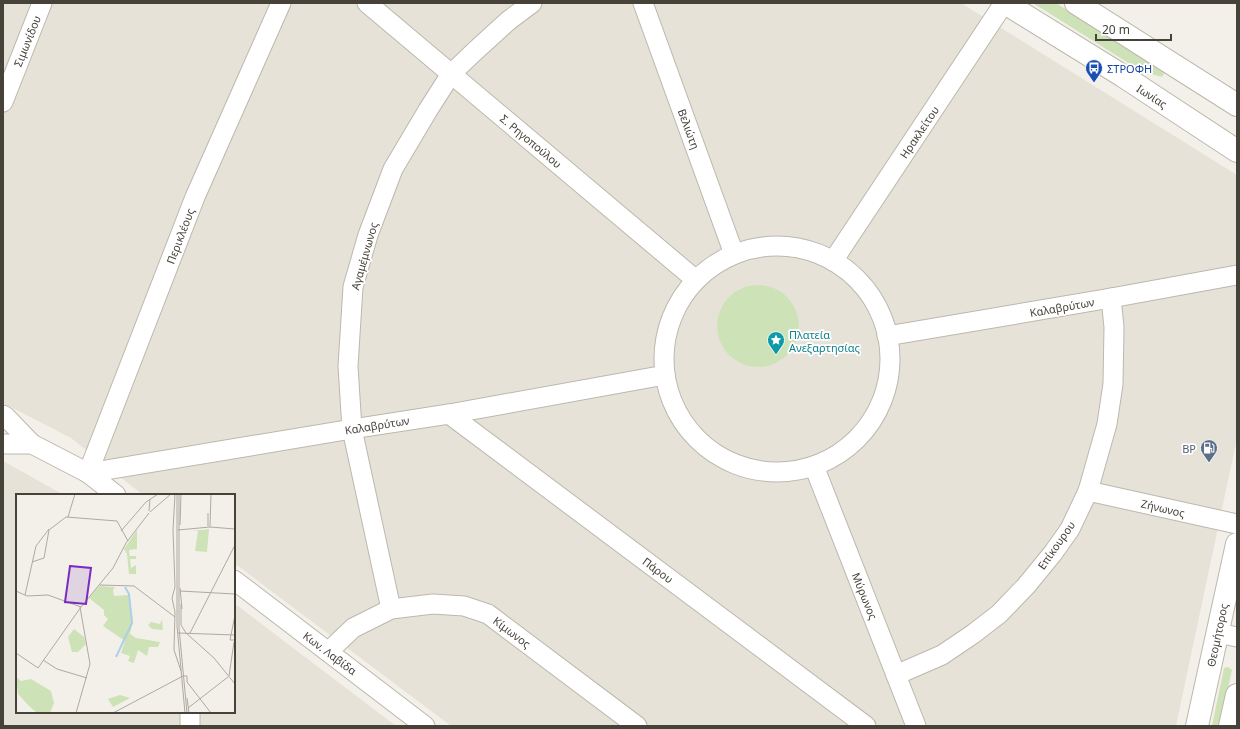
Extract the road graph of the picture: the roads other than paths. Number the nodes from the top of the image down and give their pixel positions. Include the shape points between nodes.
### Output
1 (42, 3) edge
2 (281, 3) edge
3 (367, 3) edge
4 (532, 3) edge
5 (643, 3) edge
6 (1005, 3) edge
7 (1076, 3) edge
8 (451, 74) junction
9 (3, 102) edge
10 (1237, 105) edge
11 (1237, 151) edge
12 (734, 254) junction
13 (833, 261) junction
14 (1237, 275) edge
15 (696, 280) junction
16 (1111, 298) junction
17 (887, 336) junction
18 (666, 375) junction
19 (450, 414) junction
20 (3, 415) edge
21 (352, 429) junction
22 (3, 444) edge
23 (32, 444) junction
24 (814, 466) junction
25 (88, 473) junction
26 (1088, 491) junction
27 (115, 494) edge
28 (1237, 524) edge
29 (1237, 544) edge
30 (235, 581) edge
31 (391, 609) junction
32 (1227, 635) edge
33 (329, 651) junction
34 (896, 675) junction
35 (1237, 696) edge
36 (190, 713) edge
37 (190, 726) edge
38 (425, 726) edge
39 (637, 726) edge
40 (866, 726) edge
41 (916, 726) edge
42 (1197, 726) edge
43 (1230, 726) edge

1 - 9 street, Σιμωνίδου
2 - 25 street, Περικλέους via 195,197
3 - 8 street, Σ. Ρηγοπούλου
4 - 8 street, Αγαμέμνωνος via 508,21
5 - 12 street, Βελιώτη
6 - 11 street, Ιωνίας
6 - 13 street, Ηρακλείτου
7 - 10 street
8 - 15 street, Σ. Ρηγοπούλου
8 - 21 street, Αγαμέμνωνος via 393,169 368,235 353,287 348,366
12 - 13 street via 759,247 784,246 803,249
12 - 15 street via 717,263
13 - 17 street via 850,272 868,292 882,317
14 - 16 street, Καλαβρύτων
15 - 18 street via 677,306 670,324 665,343
16 - 17 street, Καλαβρύτων
16 - 26 street, Επίκουρου via 1114,327 1113,384 1107,424
17 - 24 street via 890,360 888,378 884,396 876,412 867,428 850,445
18 - 19 street, Καλαβρύτων
18 - 24 street via 670,394 681,417 696,437 716,454 733,463 763,471 789,471
19 - 21 street, Καλαβρύτων
19 - 40 street, Πάρου
20 - 23 street
21 - 25 street, Καλαβρύτων
21 - 31 street, Αγαμέμνωνος
22 - 23 street
23 - 25 street
24 - 34 street, Μύρωνος
25 - 27 street
26 - 28 street, Ζήνωνος
26 - 34 street, Επίκουρου via 1070,529 1026,586 999,614 942,655
29 - 32 street, Θεομήτορος
30 - 33 street, Κων. Λαβίδα
31 - 33 street, Κίμωνος via 354,628
31 - 39 street, Κίμωνος via 433,604 464,606 488,614
32 - 42 street, Θεομήτορος
33 - 38 street, Κων. Λαβίδα
34 - 41 street, Μύρωνος
35 - 43 street
36 - 37 street

